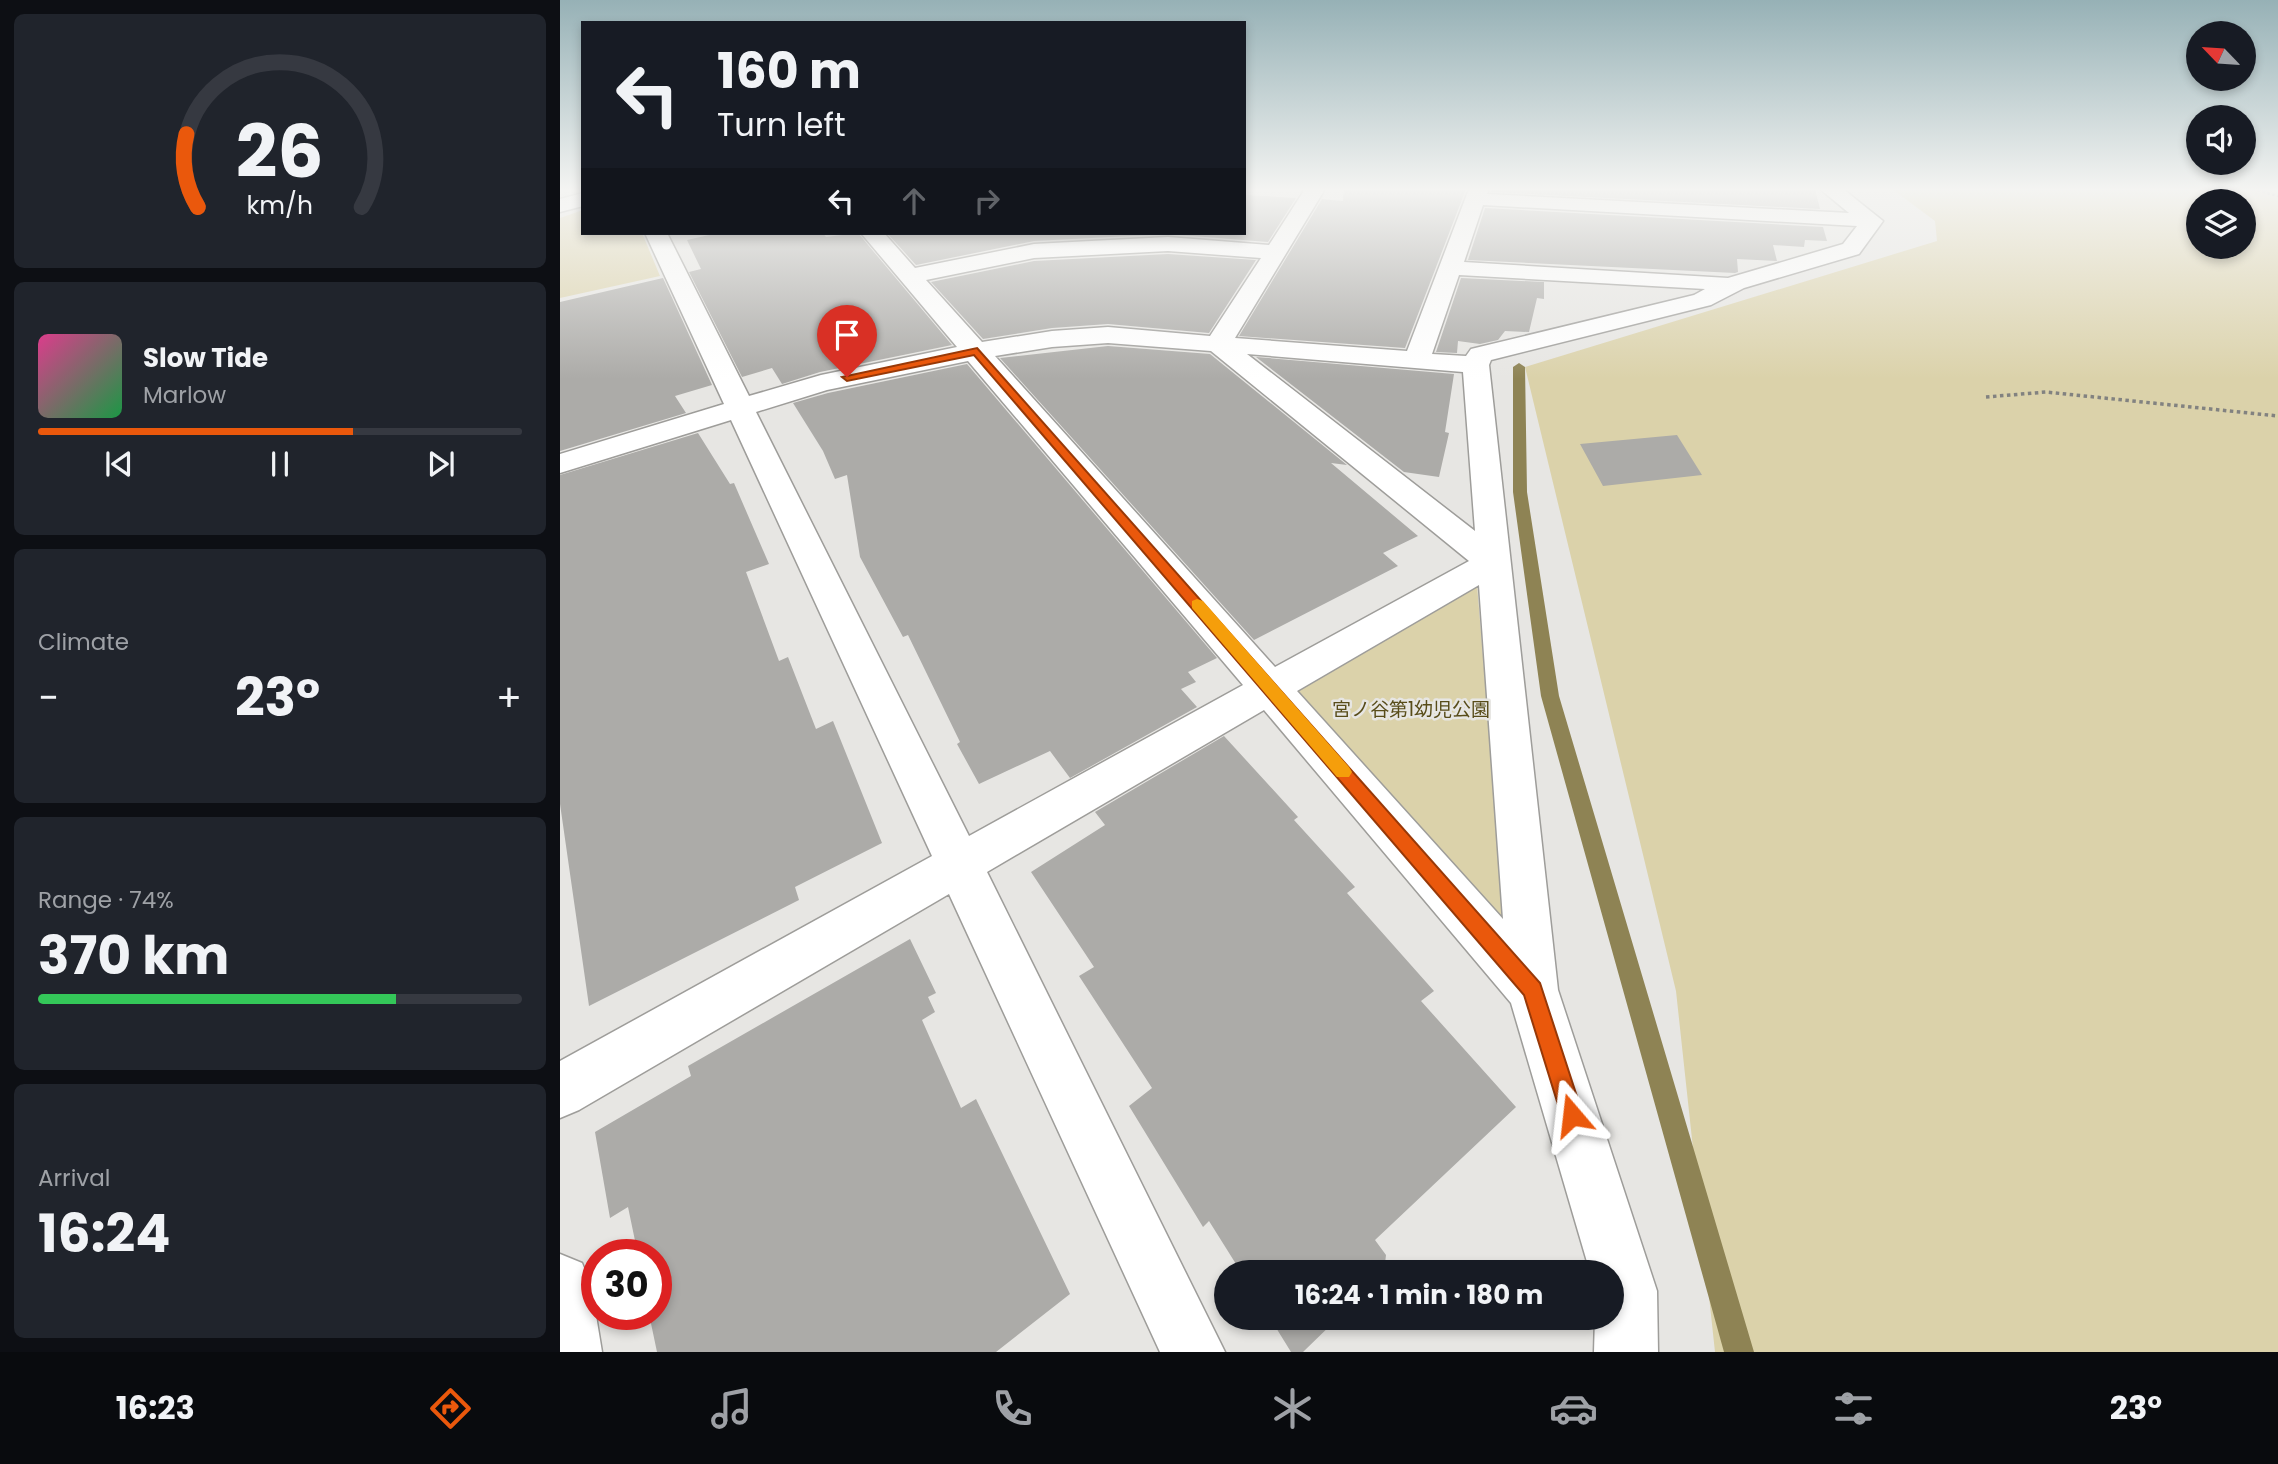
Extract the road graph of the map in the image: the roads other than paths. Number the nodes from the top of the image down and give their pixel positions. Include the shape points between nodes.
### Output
1 (665, 252) edge
2 (889, 252) edge
3 (1028, 252) edge
4 (1265, 252) edge
5 (1456, 252) edge
6 (1841, 252) edge
7 (1276, 253) joint
8 (1450, 268) junction
9 (910, 275) junction
10 (1736, 283) junction
11 (1218, 344) junction
12 (977, 351) junction
13 (1417, 360) junction
14 (1476, 365) junction
15 (741, 408) junction
16 (560, 464) edge
17 (1493, 562) junction
18 (1270, 688) junction
19 (959, 865) junction
20 (1533, 990) junction
21 (560, 1091) edge
22 (560, 1285) edge
23 (570, 1352) edge
24 (1193, 1352) edge
25 (1626, 1352) edge

1 - 15 street
2 - 9 street
3 - 9 street
4 - 7 street
5 - 8 street
6 - 10 street
7 - 11 street
8 - 10 street
8 - 13 street
9 - 12 street
10 - 14 street via 1702,300 1480,355
11 - 12 street via 1108,335
11 - 13 street
11 - 17 street
12 - 15 street via 821,383
12 - 18 street
13 - 14 street
14 - 17 street
15 - 16 street
15 - 19 street
17 - 18 street
17 - 20 street
18 - 19 street
18 - 20 street
19 - 21 street
19 - 24 street
20 - 25 street via 1626,1291
22 - 23 street

